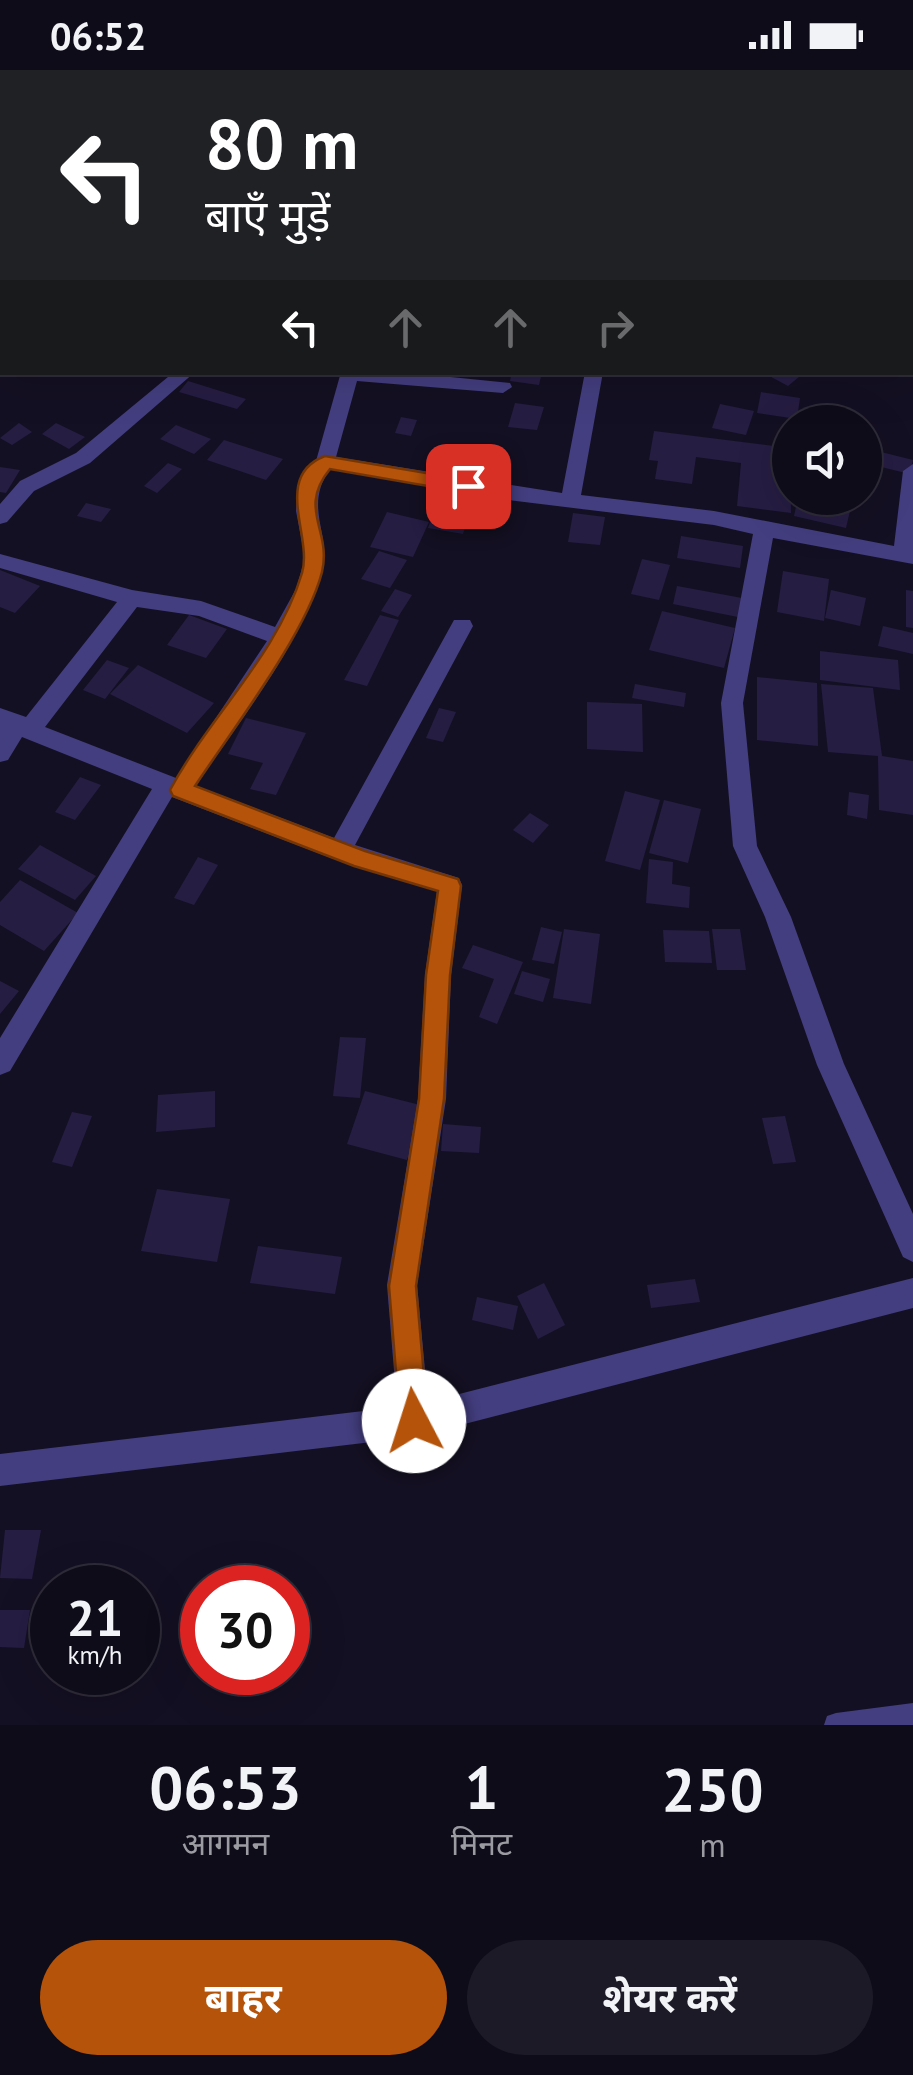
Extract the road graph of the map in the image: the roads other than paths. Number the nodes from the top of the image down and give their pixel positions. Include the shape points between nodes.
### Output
1 (182, 375) edge
2 (349, 375) edge
3 (372, 375) edge
4 (593, 375) edge
5 (503, 387) dead end
6 (325, 462) junction
7 (913, 471) edge
8 (570, 501) junction
9 (0, 516) edge
10 (764, 529) junction
11 (908, 556) edge
12 (0, 561) edge
13 (132, 598) junction
14 (462, 626) dead end
15 (280, 638) junction
16 (16, 723) edge
17 (0, 753) edge
18 (174, 787) junction
19 (340, 850) junction
20 (0, 1062) edge
21 (913, 1247) edge
22 (913, 1293) edge
23 (414, 1421) junction
24 (0, 1470) edge
25 (913, 1715) edge
26 (836, 1725) edge

1 - 9 street via 83,458 27,486
2 - 6 street
3 - 5 street
4 - 8 street
6 - 8 street
6 - 15 street via 304,502 316,556 311,576
7 - 11 street
8 - 10 street
10 - 11 street
10 - 21 street via 732,703 746,846 831,1065
12 - 13 street
13 - 15 street via 201,608
13 - 16 street
14 - 19 street
15 - 18 street
16 - 17 street
16 - 18 street
18 - 19 street
18 - 20 street
19 - 23 street via 450,886 432,1099 402,1286
22 - 23 street
23 - 24 street
25 - 26 lane

